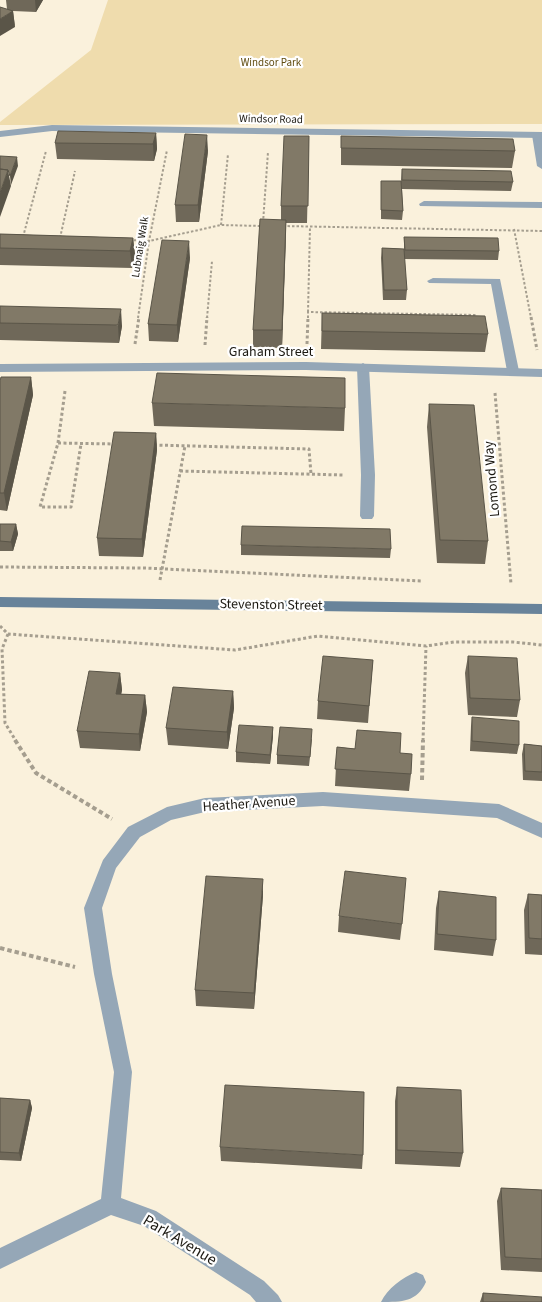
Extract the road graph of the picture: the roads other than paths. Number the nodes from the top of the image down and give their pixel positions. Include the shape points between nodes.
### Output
1 (0, 134) edge
2 (540, 135) edge
3 (542, 166) edge
4 (424, 204) dead end
5 (542, 205) edge
6 (433, 281) dead end
7 (363, 367) junction
8 (0, 368) edge
9 (513, 371) junction
10 (542, 373) edge
11 (367, 516) dead end
12 (0, 602) edge
13 (542, 609) edge
14 (542, 831) edge
15 (110, 1205) junction
16 (0, 1259) edge
17 (416, 1282) dead end
18 (271, 1302) edge
19 (392, 1302) edge

1 - 2 street, Windsor Road via 52,128
2 - 3 street
4 - 5 street
6 - 9 street via 496,281
7 - 8 street, Graham Street
7 - 9 street, Graham Street
7 - 11 street
9 - 10 street, Graham Street
12 - 13 main road, Stevenston Street
14 - 15 street, Heather Avenue via 499,811 322,799 205,805 167,814 134,832 109,865 93,908 123,1072
15 - 16 street
15 - 18 street, Park Avenue via 149,1218 257,1288
17 - 19 street

